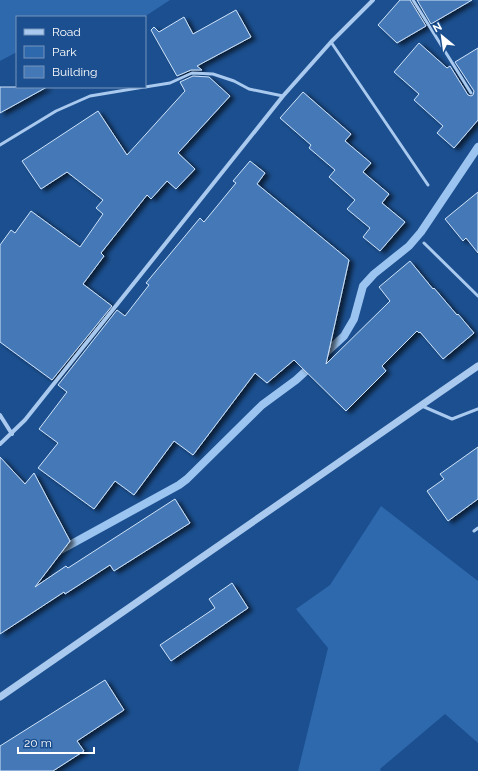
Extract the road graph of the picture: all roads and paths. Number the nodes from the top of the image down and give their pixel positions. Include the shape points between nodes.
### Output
1 (373, 0) edge
2 (413, 0) edge
3 (331, 42) junction
4 (146, 87) edge
5 (139, 88) edge
6 (471, 93) dead end
7 (283, 96) junction
8 (0, 145) edge
9 (428, 185) dead end
10 (424, 243) dead end
11 (478, 296) edge
12 (478, 366) edge
13 (420, 406) junction
14 (478, 409) edge
15 (0, 415) edge
16 (12, 434) junction
17 (0, 444) edge
18 (478, 528) edge
19 (474, 531) dead end
20 (0, 697) edge

1 - 3 street
2 - 6 lane
3 - 7 street
3 - 9 lane
4 - 7 lane via 170,83 192,73 213,74 249,89
5 - 8 lane via 90,96 56,111
7 - 16 street via 94,335
10 - 11 lane
12 - 13 street
13 - 14 lane via 452,419
13 - 20 street
15 - 16 street
16 - 17 street
18 - 19 lane

